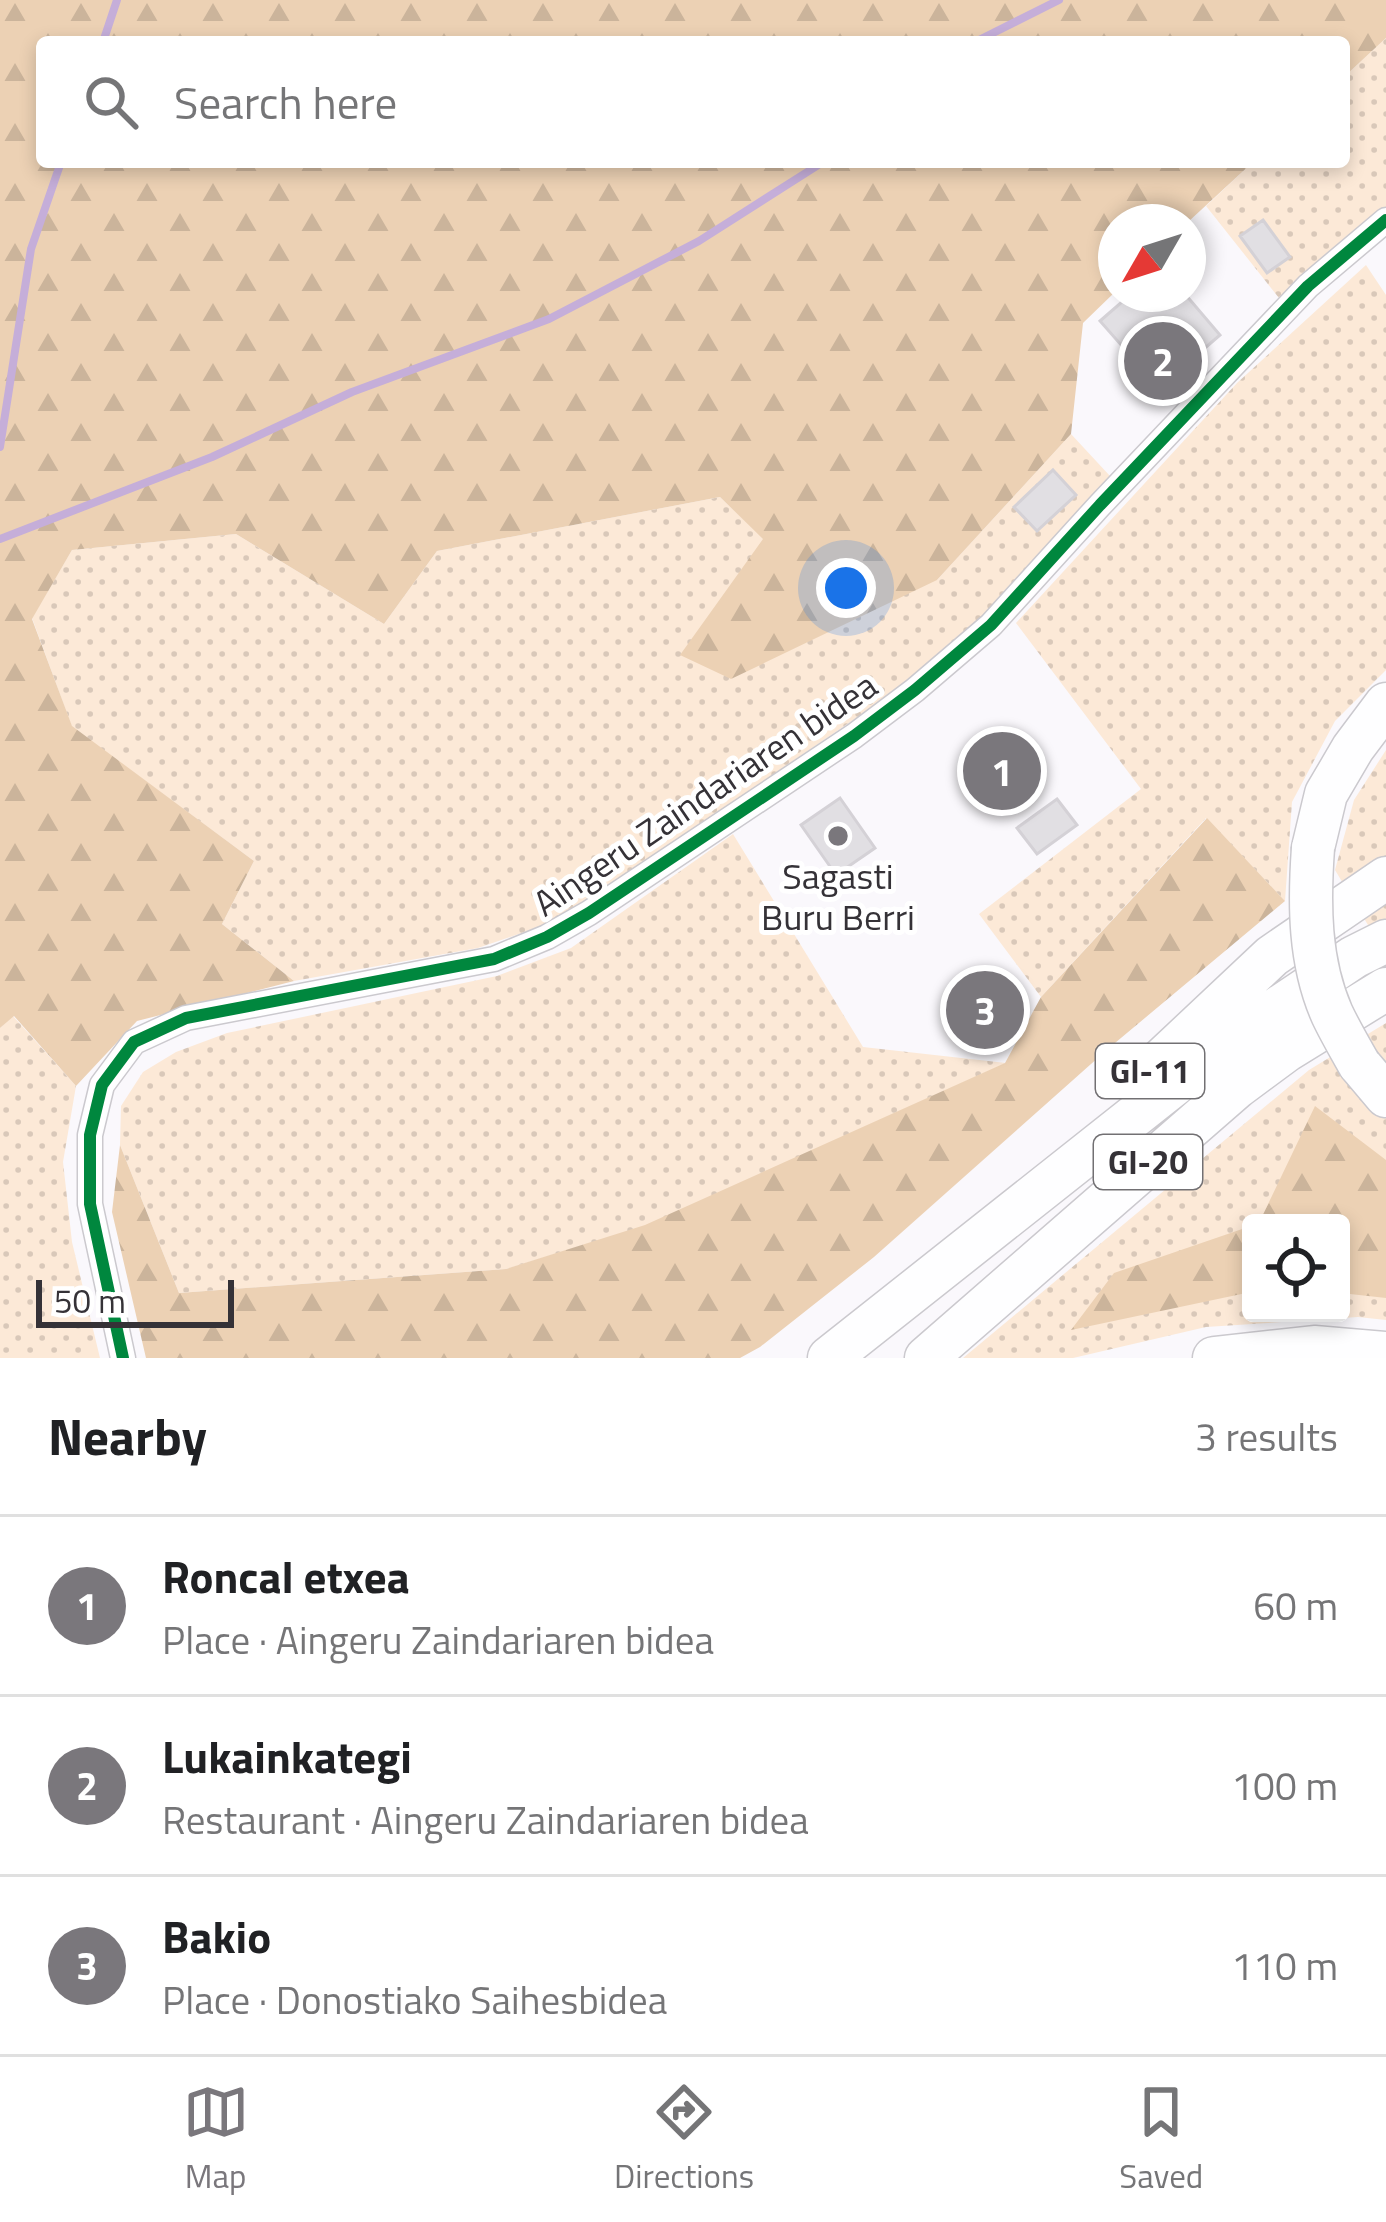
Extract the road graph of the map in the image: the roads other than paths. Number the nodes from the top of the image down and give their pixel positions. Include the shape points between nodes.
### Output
1 (1386, 220) edge
2 (1386, 704) edge
3 (1386, 878) edge
4 (1386, 941) edge
5 (1386, 988) edge
6 (1386, 1096) edge
7 (928, 1280) junction
8 (1386, 1353) edge
9 (123, 1358) edge
10 (829, 1358) edge
11 (926, 1358) edge
12 (1214, 1358) edge

1 - 9 street, Aingeru Zaindariaren bidea via 1308,286 992,625 854,736 589,913 494,959 186,1018 134,1042 102,1085 90,1135 90,1204
2 - 6 highway, bridge via 1326,794 1309,904 1330,1011
3 - 7 highway, GI-11 via 1272,956
4 - 7 highway, GI-20 via 1252,1024
5 - 11 highway, GI-20 via 1237,1087
7 - 10 highway, GI-20
8 - 12 highway via 1314,1347

